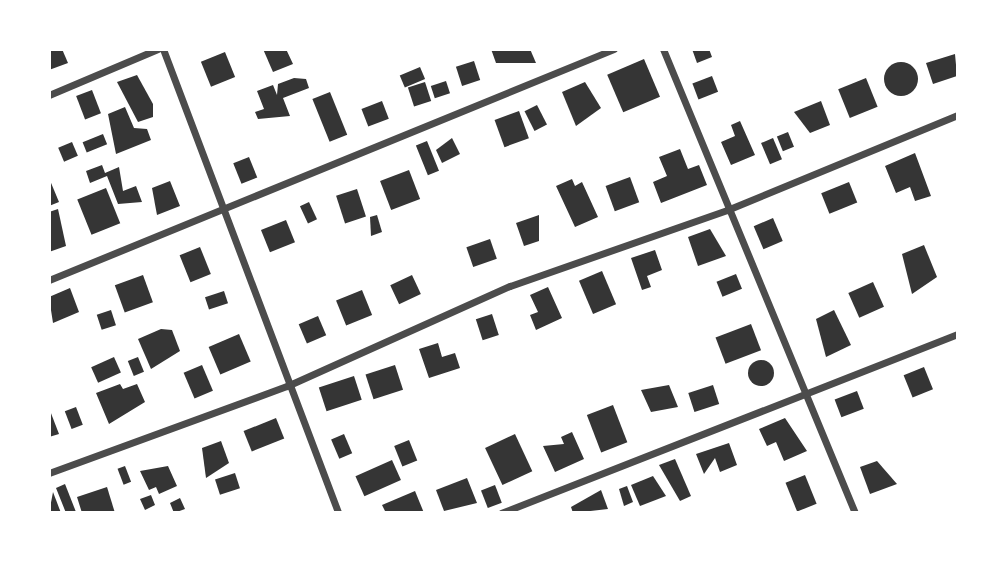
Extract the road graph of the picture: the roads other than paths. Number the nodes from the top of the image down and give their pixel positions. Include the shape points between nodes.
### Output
1 (158, 49) edge
2 (163, 49) edge
3 (614, 49) edge
4 (663, 49) edge
5 (49, 95) edge
6 (958, 115) edge
7 (222, 208) junction
8 (727, 210) junction
9 (49, 280) edge
10 (958, 334) edge
11 (287, 386) junction
12 (806, 392) junction
13 (49, 473) edge
14 (338, 513) edge
15 (501, 513) edge
16 (855, 513) edge

1 - 5 street
2 - 7 street
3 - 7 street
4 - 8 street
6 - 8 street
7 - 9 street
7 - 11 street
8 - 11 street via 510,286
8 - 12 street
10 - 12 street
11 - 13 street
11 - 14 street
12 - 15 street
12 - 16 street

